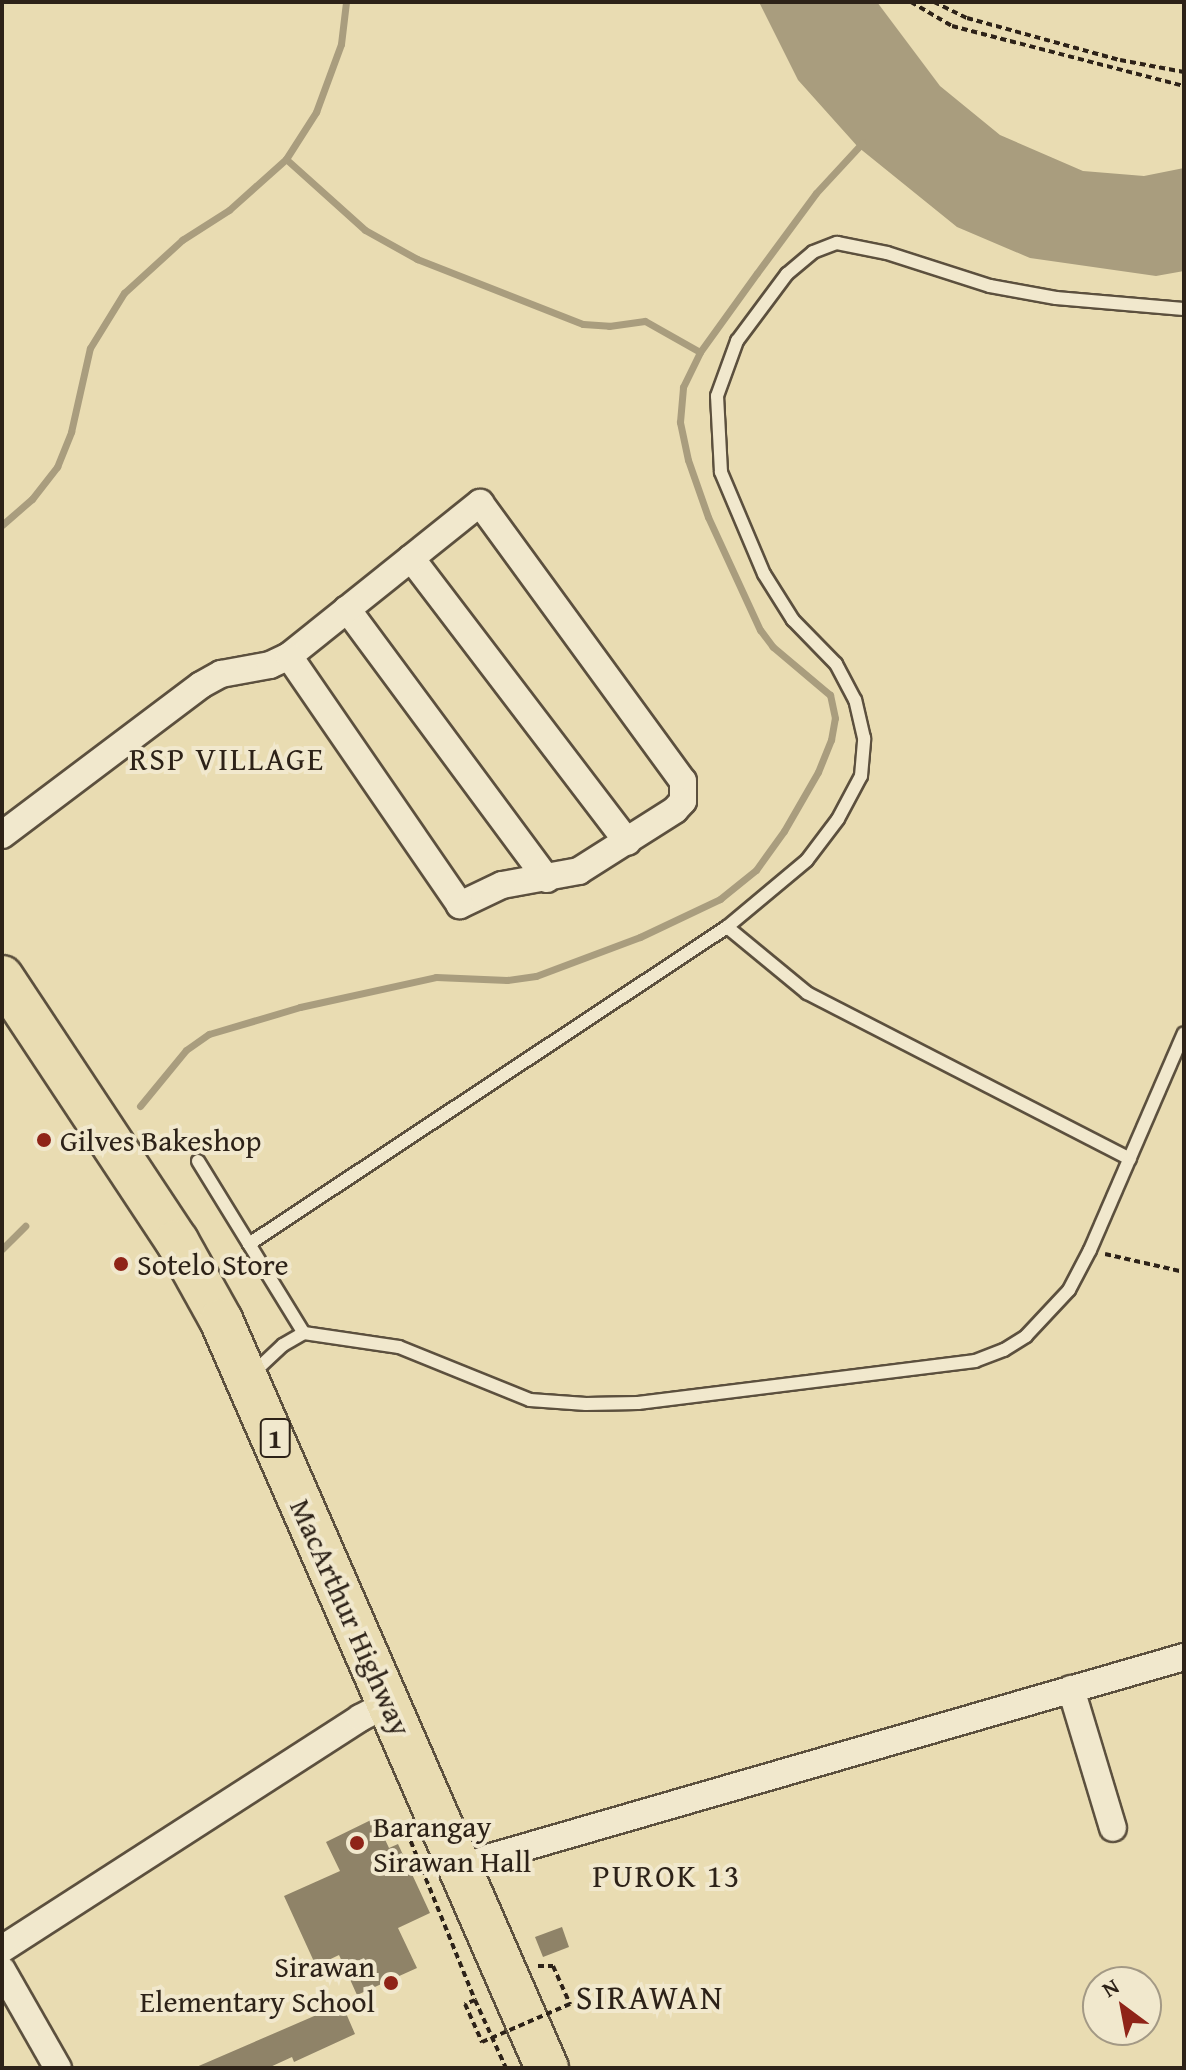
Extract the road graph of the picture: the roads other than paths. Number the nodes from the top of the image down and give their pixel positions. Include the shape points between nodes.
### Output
1 (1184, 309) edge
2 (411, 558) junction
3 (347, 609) junction
4 (289, 656) junction
5 (2, 835) edge
6 (627, 842) junction
7 (547, 879) junction
8 (727, 927) junction
9 (3, 982) edge
10 (1184, 1033) edge
11 (1130, 1159) junction
12 (198, 1161) dead end
13 (249, 1244) junction
14 (304, 1333) junction
15 (249, 1377) junction
16 (1184, 1657) edge
17 (1071, 1689) junction
18 (389, 1703) junction
19 (1113, 1828) dead end
20 (460, 1869) junction
21 (2, 1949) edge
22 (2, 1970) edge
23 (58, 2068) edge
24 (547, 2068) edge

1 - 8 lane via 1042,296 837,243 813,252 787,274 753,319 737,341 717,396 721,472 764,574 793,620 836,664 855,700 864,738 861,776 838,819 807,860
2 - 3 street
2 - 6 street
2 - 6 street via 480,503 683,781 683,801 675,810
3 - 4 street
3 - 7 street
4 - 5 street via 221,674 201,685
4 - 7 street via 460,905 502,885
6 - 7 street via 579,871
8 - 11 lane via 831,1007
8 - 13 lane
9 - 15 highway, MacArthur Highway / 1 via 177,1241
10 - 11 lane
11 - 14 lane via 1090,1250 1052,1313 1004,1350 975,1361 638,1403 586,1404 530,1400 399,1347
12 - 13 lane
13 - 14 lane
14 - 15 lane
15 - 18 highway, MacArthur Highway / 1
16 - 17 street
17 - 19 street
17 - 20 street
18 - 20 highway, MacArthur Highway / 1
18 - 21 street
20 - 24 highway, MacArthur Highway / 1
22 - 23 street

